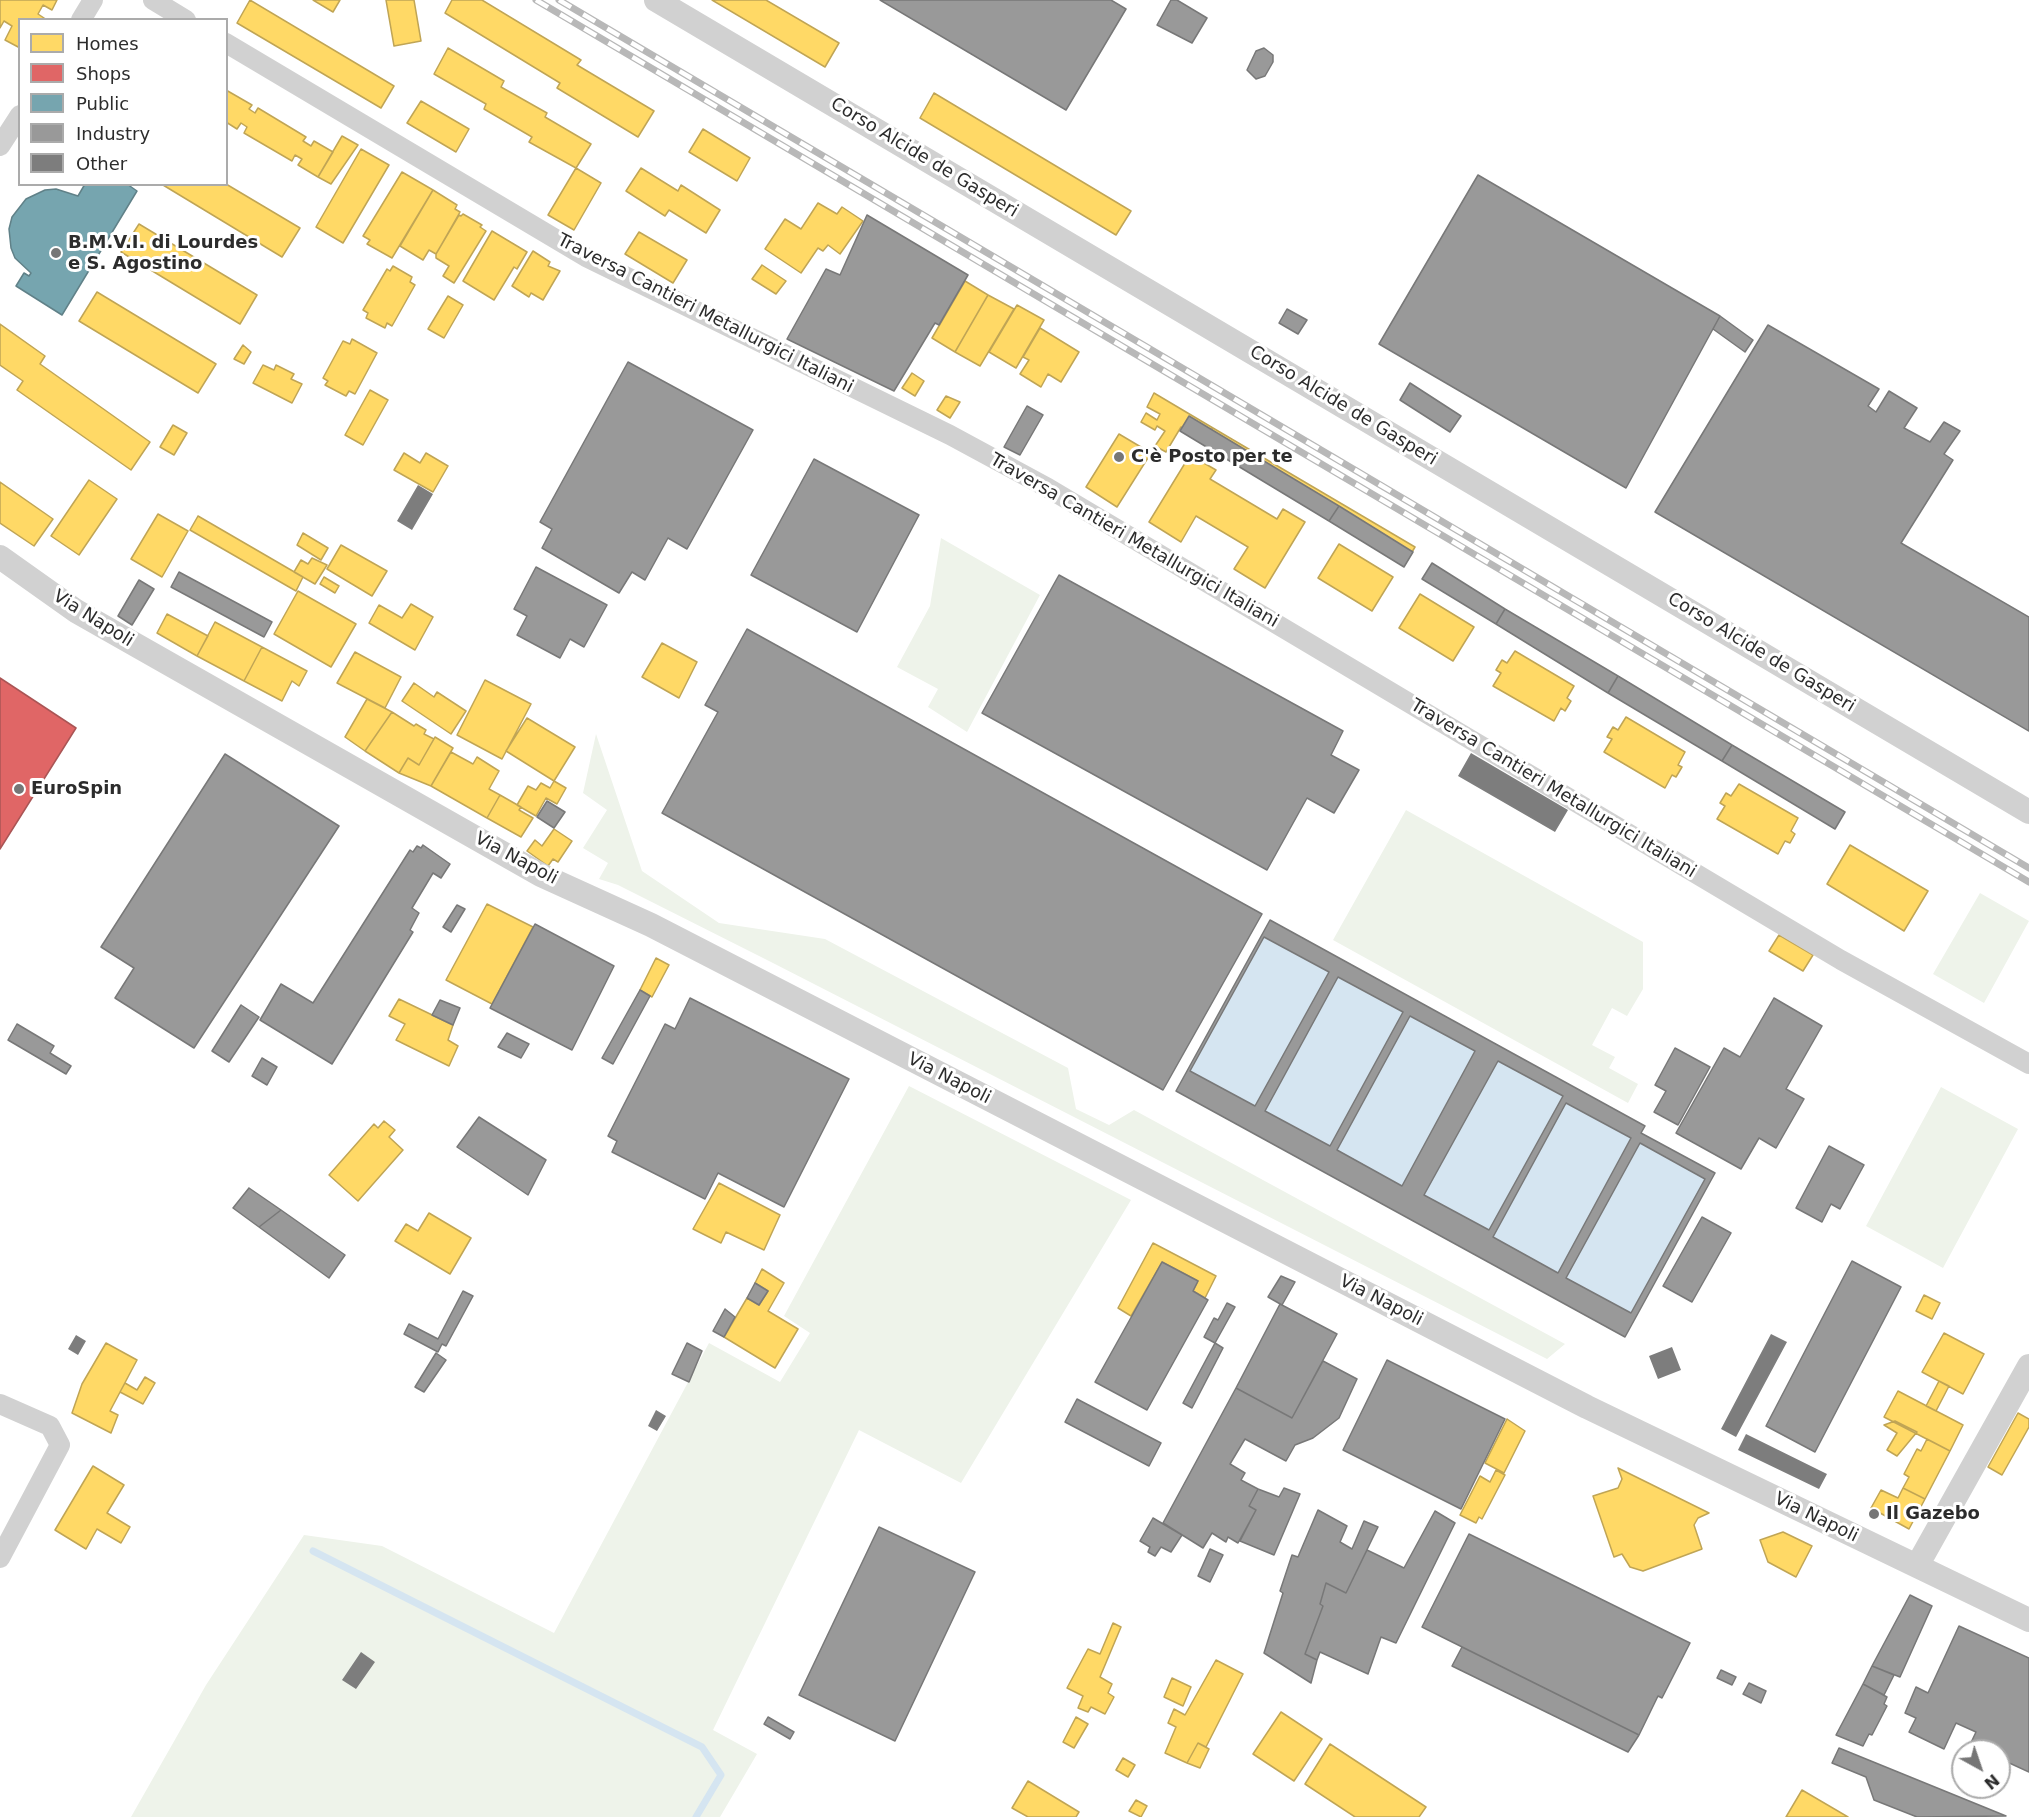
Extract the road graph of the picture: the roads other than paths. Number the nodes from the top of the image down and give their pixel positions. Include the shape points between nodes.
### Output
1 (93, 0) edge
2 (153, 0) edge
3 (656, 0) edge
4 (82, 18) edge
5 (183, 18) edge
6 (228, 45) edge
7 (18, 118) edge
8 (0, 146) edge
9 (0, 557) edge
10 (2029, 812) edge
11 (2029, 1064) edge
12 (2029, 1366) edge
13 (0, 1404) edge
14 (0, 1558) edge
15 (1917, 1566) junction
16 (2029, 1620) edge

1 - 4 street
2 - 5 street
3 - 10 street, Corso Alcide de Gasperi
6 - 11 street, Traversa Cantieri Metallurgici Italiani via 586,258 950,435 1048,488 1841,960
7 - 8 street
9 - 15 street, Via Napoli via 76,611 541,875 662,930 1587,1407
12 - 15 street
13 - 14 street via 50,1426 60,1445
15 - 16 street, Via Napoli

